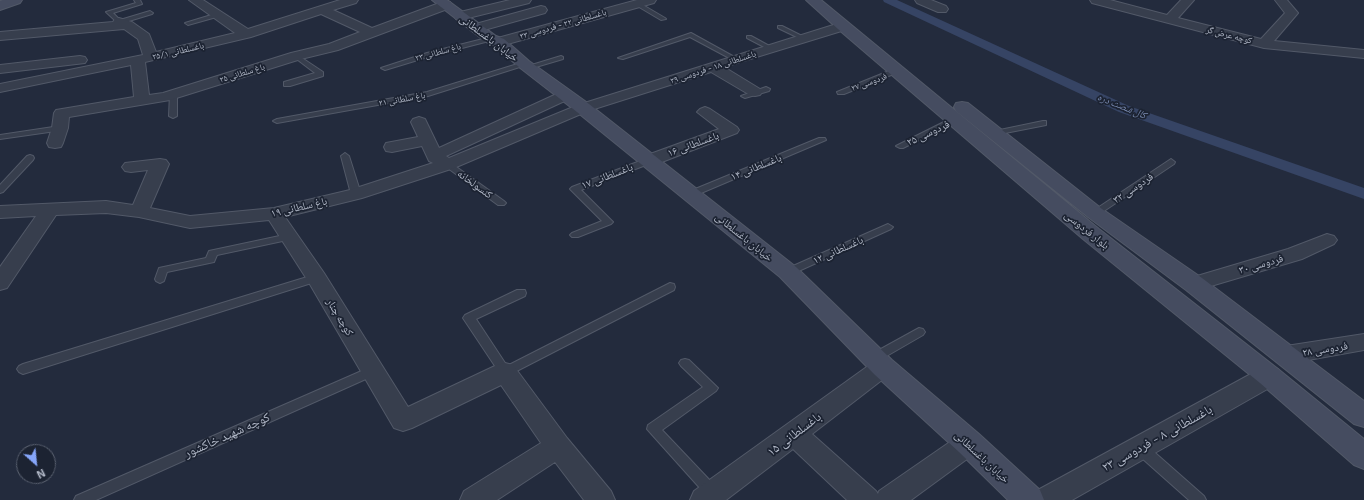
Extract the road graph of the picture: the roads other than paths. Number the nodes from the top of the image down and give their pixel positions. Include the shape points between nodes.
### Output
1 (15, 0) edge
2 (137, 0) edge
3 (195, 0) edge
4 (352, 0) edge
5 (525, 0) edge
6 (650, 0) edge
7 (813, 0) edge
8 (826, 0) edge
9 (920, 0) edge
10 (1096, 0) edge
11 (1188, 0) edge
12 (1281, 0) edge
13 (636, 4) junction
14 (0, 6) edge
15 (448, 7) edge
16 (322, 10) junction
17 (942, 10) dead end
18 (150, 13) dead end
19 (218, 15) junction
20 (663, 19) dead end
21 (1170, 19) junction
22 (123, 23) junction
23 (188, 23) dead end
24 (843, 26) junction
25 (780, 27) dead end
26 (372, 32) junction
27 (246, 34) junction
28 (0, 36) edge
29 (489, 36) junction
30 (749, 37) dead end
31 (803, 38) junction
32 (1264, 44) junction
33 (770, 48) junction
34 (1364, 54) edge
35 (296, 56) junction
36 (145, 58) junction
37 (561, 58) dead end
38 (621, 58) dead end
39 (735, 59) junction
40 (526, 66) junction
41 (713, 67) junction
42 (0, 68) edge
43 (385, 68) dead end
44 (82, 71) junction
45 (897, 71) junction
46 (287, 84) dead end
47 (0, 88) edge
48 (755, 92) dead end
49 (841, 92) dead end
50 (173, 95) junction
51 (566, 95) junction
52 (142, 101) junction
53 (583, 108) junction
54 (705, 112) dead end
55 (955, 115) junction
56 (173, 116) dead end
57 (276, 120) dead end
58 (419, 122) dead end
59 (1043, 123) dead end
60 (60, 128) junction
61 (990, 129) junction
62 (0, 137) edge
63 (428, 140) junction
64 (822, 140) dead end
65 (54, 143) dead end
66 (900, 146) dead end
67 (392, 147) dead end
68 (345, 156) dead end
69 (30, 158) dead end
70 (442, 161) junction
71 (648, 161) junction
72 (1171, 162) dead end
73 (131, 167) dead end
74 (0, 190) edge
75 (356, 194) junction
76 (690, 194) junction
77 (501, 203) dead end
78 (50, 210) junction
79 (139, 211) junction
80 (0, 212) edge
81 (1095, 213) junction
82 (274, 214) junction
83 (888, 227) dead end
84 (575, 235) dead end
85 (290, 237) junction
86 (1327, 240) dead end
87 (788, 272) junction
88 (317, 278) junction
89 (160, 279) dead end
90 (0, 283) edge
91 (1194, 284) junction
92 (670, 287) dead end
93 (521, 293) dead end
94 (919, 332) dead end
95 (1364, 342) edge
96 (1286, 355) junction
97 (878, 362) junction
98 (685, 363) dead end
99 (23, 369) dead end
100 (373, 371) junction
101 (505, 372) junction
102 (1269, 376) junction
103 (1364, 416) edge
104 (794, 434) junction
105 (969, 443) junction
106 (558, 446) junction
107 (1140, 448) junction
108 (1364, 456) edge
109 (708, 496) edge
110 (81, 500) edge
111 (474, 500) edge
112 (601, 500) edge
113 (866, 500) edge
114 (889, 500) edge
115 (1028, 500) edge
116 (1046, 500) edge
117 (1199, 500) edge

1 - 14 main road
2 - 22 lane via 140,4 109,12
3 - 19 street
4 - 16 street, باغسلطانی ۲۵/۱
5 - 15 street, باغ سلطانی ۲۵
5 - 29 street via 541,10
6 - 13 street, باغسلطانی ۲۲ - فردوسی ۳۳
7 - 24 main road, بلوار فردوسی
8 - 55 main road, بلوار فردوسی
9 - 17 street
10 - 21 street, کوچه عرض گر
11 - 21 street
12 - 32 street via 1292,13
13 - 20 lane
13 - 29 street, باغسلطانی ۲۲ - فردوسی ۳۳
15 - 26 street, باغ سلطانی ۲۵
15 - 29 main road, خیابان باغسلطانی
16 - 26 street
16 - 27 street, باغسلطانی ۲۵/۱
18 - 22 lane
19 - 23 lane
19 - 27 street
21 - 32 street, کوچه عرض گر
22 - 28 street
22 - 36 street via 144,37
24 - 31 street, باغسلطانی ۱۸ - فردوسی ۲۹
24 - 45 main road, بلوار فردوسی
25 - 31 lane
26 - 35 street, باغ سلطانی ۲۵ via 332,47
27 - 36 street, باغسلطانی ۲۵/۱
29 - 40 main road, خیابان باغسلطانی
29 - 43 lane, باغ سلطانی ۲۳
30 - 33 lane
31 - 33 street, باغسلطانی ۱۸ - فردوسی ۲۹
32 - 34 street, کوچه عرض گر
33 - 39 street, باغسلطانی ۱۸ - فردوسی ۲۹
35 - 46 lane via 320,74
35 - 50 street, باغ سلطانی ۲۵
36 - 44 street, باغسلطانی ۲۵/۱
36 - 52 street
37 - 40 lane, باغ سلطانی ۲۱
38 - 39 lane via 691,35
39 - 41 street, باغسلطانی ۱۸ - فردوسی ۲۹
40 - 51 main road, خیابان باغسلطانی
40 - 57 lane, باغ سلطانی ۲۱ via 428,94
41 - 48 street
41 - 53 street, باغسلطانی ۱۸ - فردوسی ۲۹
42 - 44 street via 82,60
44 - 47 street, باغسلطانی ۲۵/۱
45 - 49 lane, فردوسی ۲۷
45 - 55 main road, بلوار فردوسی
50 - 52 street, باغ سلطانی ۲۵
50 - 56 lane
51 - 53 main road, خیابان باغسلطانی
51 - 70 street
52 - 60 street, باغ سلطانی ۲۵ via 62,113
53 - 70 street, باغ سلطانی ۱۹
53 - 71 main road, خیابان باغسلطانی
54 - 71 street, باغسلطانی ۱۶ via 731,130
55 - 61 main road, بلوار فردوسی
55 - 66 lane, فردوسی ۲۵
55 - 102 main road, بلوار فردوسی via 1091,234
58 - 63 street
59 - 61 lane
60 - 62 lane
60 - 65 street, باغ سلطانی ۲۵
61 - 81 main road, بلوار فردوسی
63 - 67 street
63 - 70 street
64 - 76 lane, باغسلطانی ۱۴
68 - 75 lane
69 - 74 lane
70 - 75 street, باغ سلطانی ۱۹
70 - 77 lane, کنسولخانه
71 - 76 main road, خیابان باغسلطانی
71 - 84 lane, باغسلطانی ۱۷ via 575,189 608,222
72 - 81 lane, فردوسی ۳۲
73 - 79 street via 160,164
75 - 82 street, باغ سلطانی ۱۹
76 - 87 main road, خیابان باغسلطانی
78 - 79 street, باغ سلطانی ۱۹ via 106,207
78 - 80 street, باغ سلطانی ۱۹
78 - 90 street
79 - 82 street, باغ سلطانی ۱۹ via 190,222
81 - 91 main road, بلوار فردوسی
82 - 85 street, کوچه چنار
83 - 87 lane, باغسلطانی ۱۲
85 - 88 street, کوچه چنار
85 - 89 lane via 213,252 210,260 163,270
86 - 91 street, فردوسی ۳۰ via 1295,254
87 - 97 main road, خیابان باغسلطانی
88 - 99 lane
88 - 100 street, کوچه چنار
91 - 96 main road, بلوار فردوسی
92 - 101 lane
93 - 101 lane via 469,318
94 - 97 lane
95 - 96 street, فردوسی ۲۸
96 - 103 main road, بلوار فردوسی
97 - 104 street, باغسلطانی ۱۵
97 - 105 main road, خیابان باغسلطانی
98 - 109 lane via 712,388 653,429
100 - 101 street, کوچه چنار via 404,421
100 - 110 lane, کوچه شهید خاکشور
101 - 106 street
102 - 107 street, باغسلطانی ۸ - فردوسی ۲۳
102 - 108 main road, بلوار فردوسی
104 - 109 street, باغسلطانی ۱۵
104 - 113 street
105 - 114 street
105 - 115 main road, خیابان باغسلطانی
106 - 111 street
106 - 112 street
107 - 116 street, باغسلطانی ۸ - فردوسی ۲۳
107 - 117 lane

